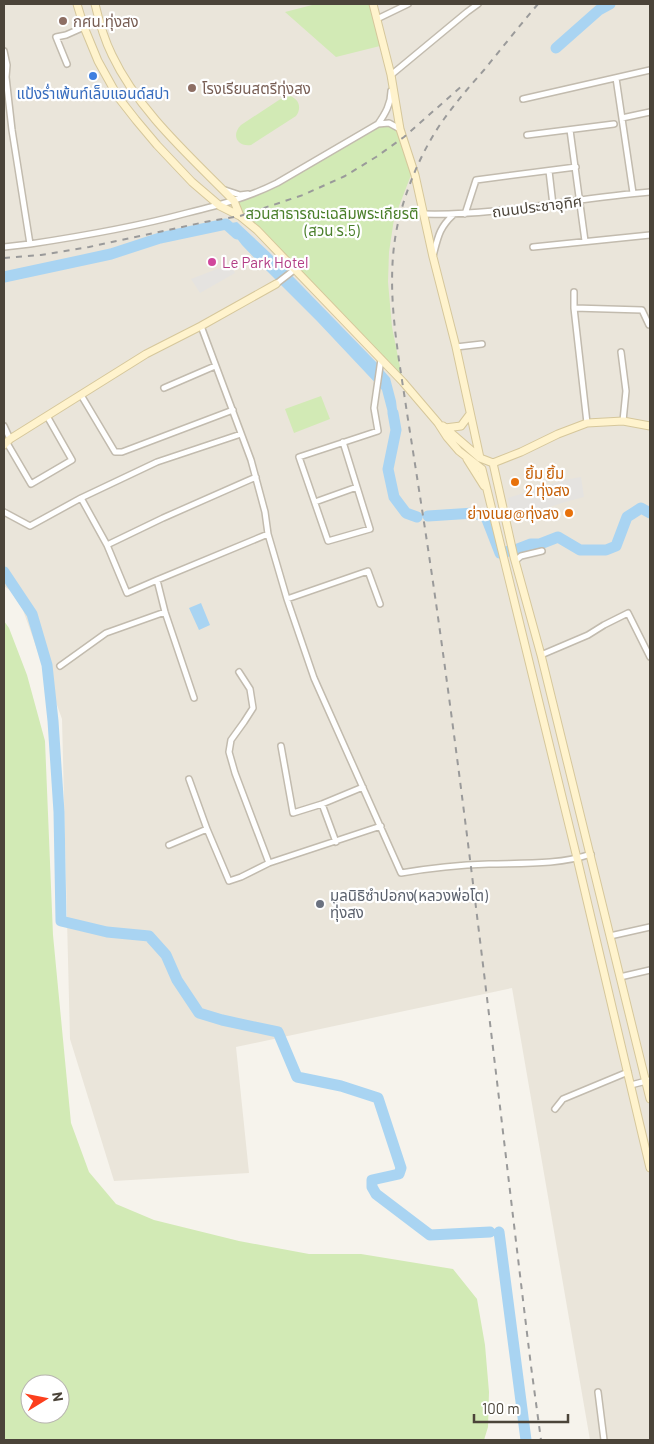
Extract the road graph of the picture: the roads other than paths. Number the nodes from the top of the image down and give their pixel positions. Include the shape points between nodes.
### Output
1 (77, 4) edge
2 (95, 4) edge
3 (373, 4) edge
4 (408, 4) edge
5 (478, 4) edge
6 (377, 19) junction
7 (84, 27) junction
8 (4, 51) edge
9 (67, 64) dead end
10 (5, 65) edge
11 (650, 70) edge
12 (391, 75) junction
13 (616, 78) junction
14 (523, 99) dead end
15 (650, 112) edge
16 (622, 118) junction
17 (378, 124) junction
18 (614, 124) dead end
19 (400, 129) junction
20 (570, 130) junction
21 (527, 135) dead end
22 (576, 167) junction
23 (549, 171) junction
24 (223, 189) junction
25 (261, 191) junction
26 (650, 192) edge
27 (633, 194) junction
28 (581, 200) junction
29 (234, 201) junction
30 (553, 205) junction
31 (220, 206) junction
32 (423, 214) junction
33 (465, 214) junction
34 (453, 215) junction
35 (240, 216) junction
36 (650, 235) edge
37 (586, 241) junction
38 (30, 244) junction
39 (4, 247) edge
40 (532, 247) dead end
41 (433, 257) junction
42 (292, 272) junction
43 (276, 284) joint
44 (574, 292) dead end
45 (574, 308) junction
46 (650, 325) edge
47 (201, 326) junction
48 (482, 344) dead end
49 (456, 348) junction
50 (621, 352) dead end
51 (381, 362) junction
52 (214, 366) junction
53 (164, 388) dead end
54 (81, 395) junction
55 (233, 410) junction
56 (470, 414) junction
57 (46, 416) junction
58 (623, 421) junction
59 (438, 423) junction
60 (587, 423) junction
61 (4, 426) edge
62 (650, 426) edge
63 (445, 428) junction
64 (241, 434) junction
65 (7, 442) edge
66 (343, 442) junction
67 (466, 456) junction
68 (480, 458) junction
69 (493, 463) junction
70 (482, 469) junction
71 (256, 477) junction
72 (357, 487) junction
73 (487, 491) junction
74 (81, 498) junction
75 (315, 502) junction
76 (4, 512) edge
77 (268, 534) junction
78 (107, 545) junction
79 (542, 551) dead end
80 (515, 559) junction
81 (156, 580) junction
82 (287, 599) junction
83 (380, 604) dead end
84 (166, 612) junction
85 (541, 654) junction
86 (650, 657) edge
87 (60, 666) dead end
88 (239, 672) dead end
89 (194, 698) dead end
90 (281, 746) dead end
91 (189, 779) dead end
92 (363, 787) junction
93 (322, 804) junction
94 (381, 826) junction
95 (207, 830) junction
96 (336, 842) junction
97 (170, 845) dead end
98 (591, 854) junction
99 (577, 858) junction
100 (269, 863) junction
101 (650, 927) edge
102 (610, 936) junction
103 (650, 970) edge
104 (620, 978) junction
105 (628, 1072) junction
106 (648, 1080) edge
107 (630, 1085) junction
108 (650, 1099) edge
109 (555, 1109) dead end
110 (650, 1168) edge
111 (598, 1392) dead end
112 (604, 1440) edge

1 - 7 main road
2 - 24 main road via 111,54 132,89 164,131
3 - 6 main road
4 - 6 street
5 - 12 street
6 - 12 main road
7 - 9 street via 56,37
7 - 31 main road via 118,98 171,160
8 - 10 street
10 - 38 street
11 - 13 street
12 - 17 street via 390,99
12 - 19 main road
13 - 14 street
13 - 16 street
15 - 16 street
16 - 27 street
17 - 19 street via 390,123
17 - 25 street
18 - 20 street
19 - 32 main road
20 - 21 street
20 - 22 street
22 - 23 street
22 - 28 street
23 - 30 street
23 - 33 street via 476,180
24 - 25 street via 247,195
24 - 29 main road
25 - 29 street
26 - 27 street, ถนนประชาอุทิศ
27 - 28 street, ถนนประชาอุทิศ
28 - 30 street, ถนนประชาอุทิศ
28 - 37 street
29 - 31 street
29 - 35 main road
30 - 33 street, ถนนประชาอุทิศ
31 - 35 main road
31 - 38 street via 144,224
32 - 34 street, ถนนประชาอุทิศ
32 - 41 main road
33 - 34 street, ถนนประชาอุทิศ
34 - 41 street via 440,231
35 - 42 main road
36 - 37 street
37 - 40 street
38 - 39 street
41 - 49 main road
42 - 43 street
42 - 51 main road
43 - 47 main road
44 - 45 street
45 - 46 street via 642,310
45 - 60 street
47 - 52 street
47 - 54 main road via 146,354
48 - 49 street
49 - 56 main road
50 - 58 street via 626,391
51 - 59 main road
51 - 66 street via 374,408 378,431
52 - 53 street
52 - 55 street
54 - 55 street via 115,452
54 - 57 main road
55 - 64 street
56 - 63 main road via 461,426
56 - 68 main road
57 - 65 main road
57 - 65 street via 72,460 31,484
58 - 60 main road
58 - 62 main road
59 - 63 main road
59 - 67 main road via 447,438
60 - 69 main road
61 - 65 street
63 - 68 main road
64 - 71 street
64 - 74 street via 158,462
66 - 72 street
66 - 75 street via 299,457
67 - 70 main road
67 - 73 main road
68 - 69 main road
68 - 70 street
69 - 80 main road
70 - 73 main road
71 - 77 street
71 - 78 street
72 - 75 street
72 - 75 street via 370,529 328,541
73 - 99 main road
74 - 76 street via 30,526
74 - 78 street
77 - 81 street
77 - 82 street
78 - 81 street via 128,593
79 - 80 street
80 - 85 main road
81 - 84 street
82 - 83 street via 368,570
82 - 92 street via 314,678
84 - 87 street via 106,633
84 - 89 street
85 - 86 street via 588,635 628,613
85 - 98 main road
88 - 100 street via 250,689 253,708 231,740 229,752
90 - 93 street via 293,813
91 - 95 street
92 - 93 street
92 - 94 street
93 - 96 street
94 - 96 street
94 - 99 street via 401,873 445,866
95 - 97 street
95 - 100 street via 228,881
96 - 100 street
98 - 99 street
98 - 102 main road
99 - 105 main road
101 - 102 street
102 - 104 main road
103 - 104 street
104 - 106 main road
105 - 107 main road
105 - 109 street via 563,1100
106 - 107 street
106 - 108 main road
107 - 110 main road
111 - 112 street

